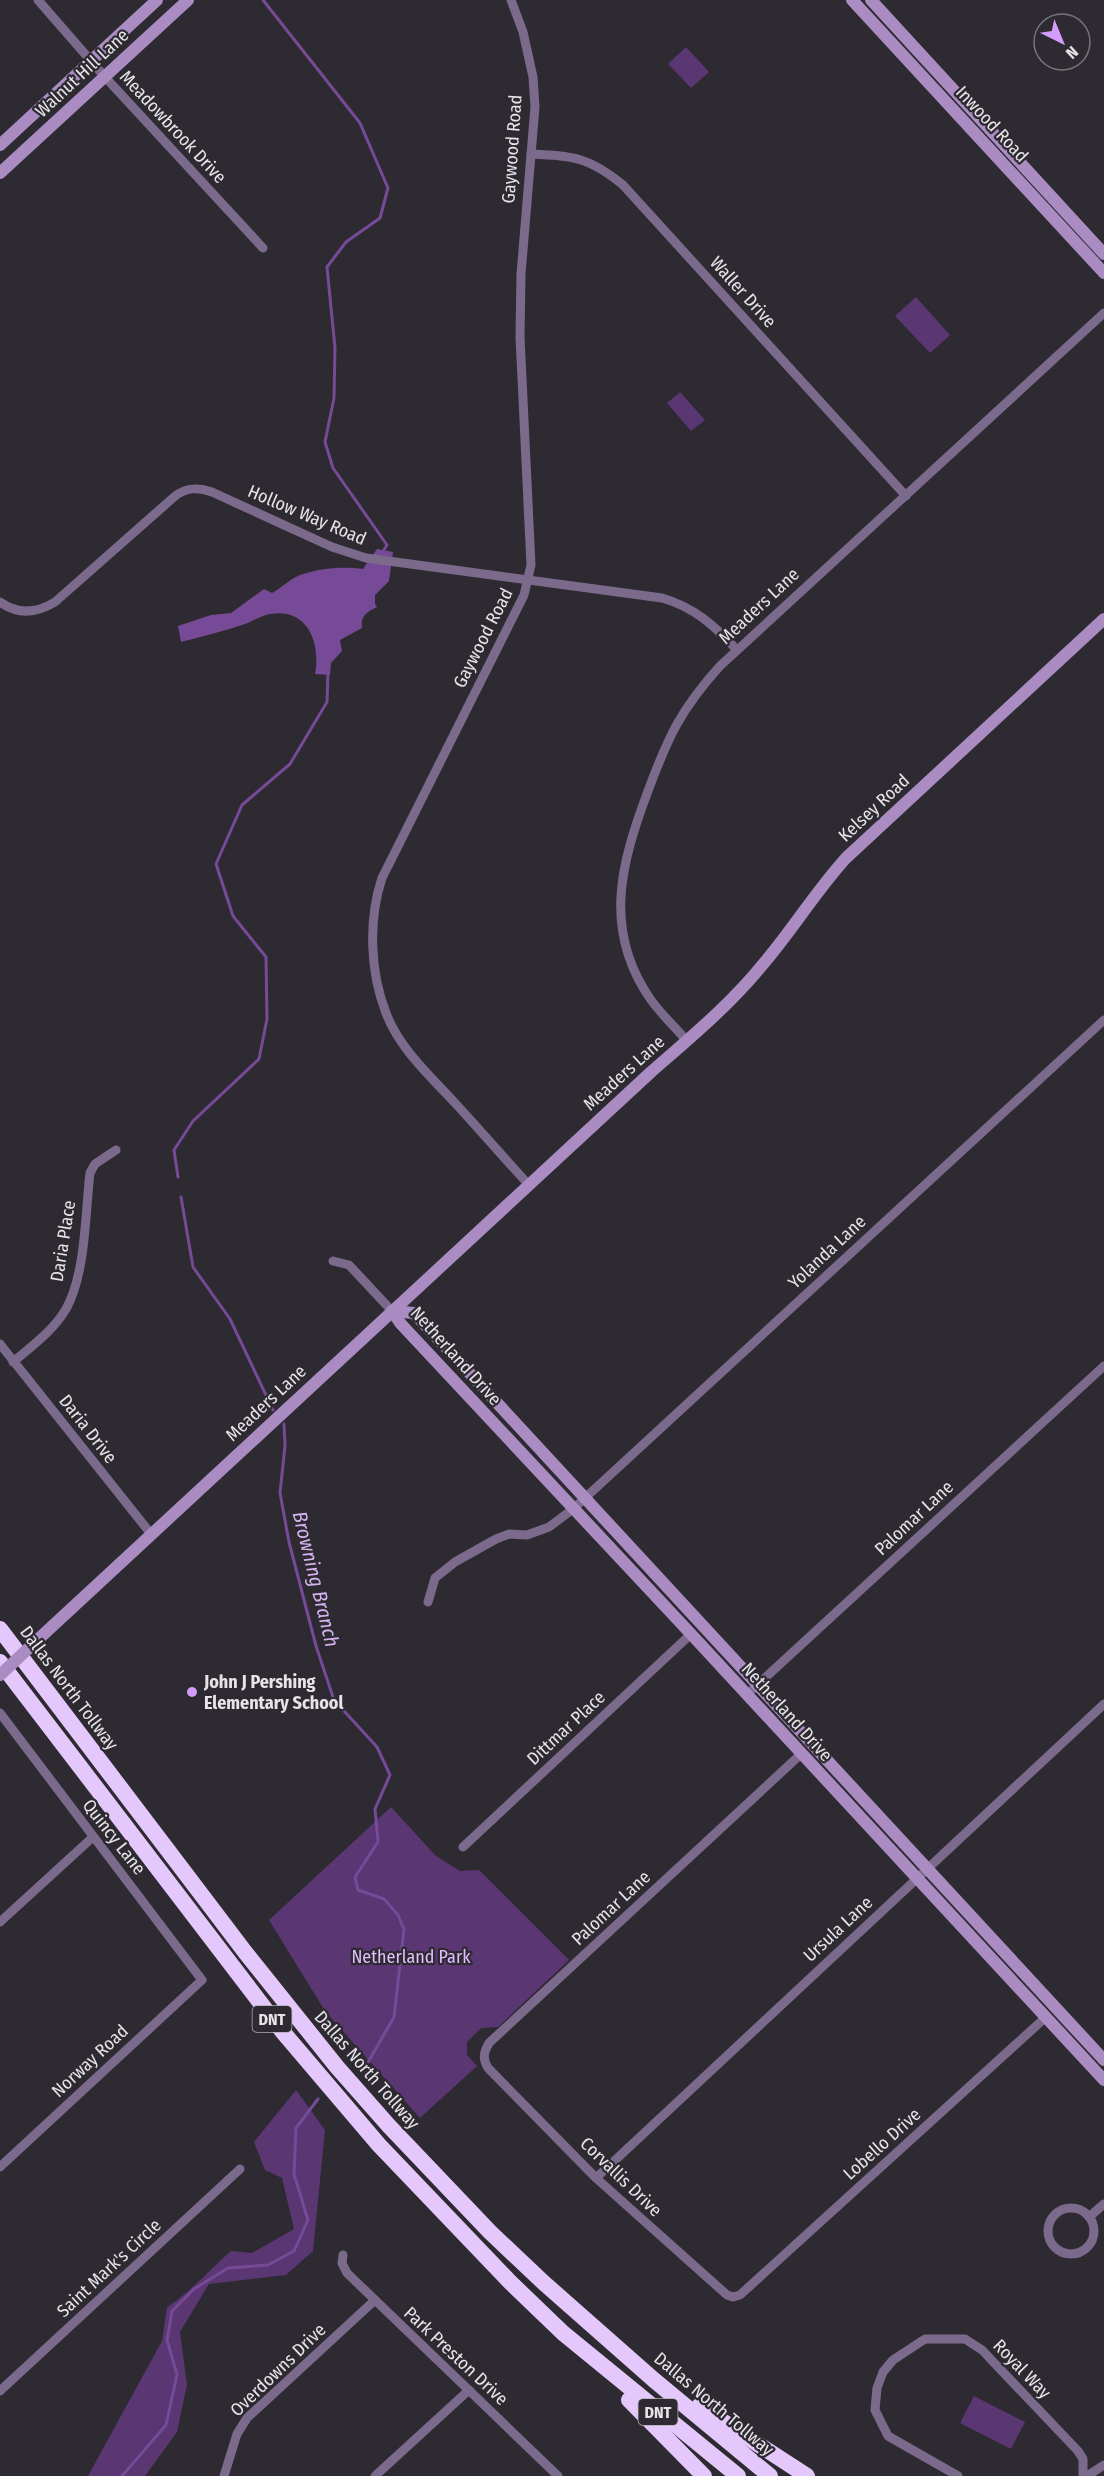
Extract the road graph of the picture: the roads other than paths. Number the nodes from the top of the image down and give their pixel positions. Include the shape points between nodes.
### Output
1 (38, 0) edge
2 (157, 0) edge
3 (188, 0) edge
4 (511, 0) edge
5 (852, 0) edge
6 (871, 0) edge
7 (887, 18) junction
8 (878, 28) junction
9 (90, 62) junction
10 (105, 77) junction
11 (0, 145) edge
12 (531, 154) junction
13 (0, 173) edge
14 (1027, 180) junction
15 (263, 248) dead end
16 (1104, 254) edge
17 (1104, 273) edge
18 (1104, 313) edge
19 (906, 496) junction
20 (529, 579) junction
21 (0, 602) edge
22 (1104, 619) edge
23 (738, 650) junction
24 (1104, 1020) edge
25 (687, 1041) junction
26 (116, 1150) dead end
27 (529, 1185) junction
28 (333, 1262) dead end
29 (392, 1311) junction
30 (0, 1344) edge
31 (14, 1362) junction
32 (1104, 1366) edge
33 (584, 1498) junction
34 (573, 1509) junction
35 (151, 1534) junction
36 (428, 1602) dead end
37 (0, 1629) edge
38 (692, 1634) junction
39 (0, 1662) edge
40 (0, 1674) edge
41 (758, 1685) junction
42 (747, 1694) junction
43 (1104, 1704) edge
44 (0, 1713) edge
45 (801, 1754) junction
46 (842, 1776) junction
47 (831, 1786) junction
48 (93, 1836) junction
49 (463, 1847) dead end
50 (926, 1869) junction
51 (916, 1878) junction
52 (0, 1922) edge
53 (1012, 1960) junction
54 (1001, 1970) junction
55 (202, 1980) joint
56 (1046, 2017) junction
57 (1102, 2054) edge
58 (1088, 2063) junction
59 (488, 2068) joint
60 (1104, 2080) edge
61 (0, 2167) edge
62 (240, 2169) dead end
63 (596, 2178) junction
64 (1104, 2204) edge
65 (1089, 2217) junction
66 (343, 2255) dead end
67 (740, 2295) joint
68 (375, 2300) junction
69 (579, 2348) junction
70 (654, 2380) junction
71 (469, 2390) junction
72 (0, 2391) edge
73 (1104, 2465) edge
74 (228, 2475) edge
75 (375, 2476) edge
76 (558, 2476) edge
77 (704, 2476) edge
78 (738, 2476) edge
79 (770, 2476) edge
80 (807, 2476) edge
81 (958, 2476) edge
82 (1085, 2476) edge

1 - 9 street, Meadowbrook Drive
2 - 9 street, Walnut Hill Lane
3 - 10 street, Walnut Hill Lane
4 - 12 street, Gaywood Road via 533,77
5 - 8 street, Inwood Road
6 - 7 street, Inwood Road
7 - 8 street
7 - 14 street, Inwood Road
8 - 14 street, Inwood Road
9 - 10 street, Meadowbrook Drive
9 - 11 street, Walnut Hill Lane
10 - 13 street, Walnut Hill Lane
10 - 15 street, Meadowbrook Drive
12 - 19 street, Waller Drive via 570,156 590,162 623,184
12 - 20 street, Gaywood Road via 520,337
14 - 16 street, Inwood Road
14 - 17 street, Inwood Road
18 - 19 street, Meaders Lane
19 - 23 street, Meaders Lane
20 - 21 street, Hollow Way Road via 366,558 332,547 212,492 194,488 174,497 56,602 31,612 17,611
20 - 23 street, Hollow Way Road via 646,594 676,602 710,622
20 - 27 street, Gaywood Road via 382,878 374,907 373,937 386,1014 399,1036 416,1061
22 - 25 street, Kelsey Road via 846,858 766,962
23 - 25 street, Meaders Lane via 699,689 674,728 635,824 621,880 622,925 633,967 650,998
24 - 33 street, Yolanda Lane
25 - 27 street, Meaders Lane
26 - 31 street, Daria Place via 95,1164 90,1173 79,1271 67,1307 45,1335
27 - 29 street, Meaders Lane
28 - 29 street via 349,1265
29 - 33 street, Netherland Drive via 414,1313
29 - 34 street, Netherland Drive
29 - 35 street, Meaders Lane
30 - 31 street, Daria Drive
31 - 35 street, Daria Drive
32 - 41 street, Palomar Lane
33 - 34 street, Yolanda Lane
33 - 41 street, Netherland Drive
34 - 36 street, Yolanda Lane via 549,1527 527,1535 509,1534 455,1562 435,1578
34 - 38 street, Netherland Drive
35 - 40 street, Meaders Lane, bridge
37 - 70 highway, Dallas North Tollway / DNT via 337,2067 490,2232
38 - 42 street, Netherland Drive
38 - 49 street, Dittmar Place
39 - 69 highway, DNT via 241,1980 322,2079 429,2199
41 - 42 street, Palomar Lane
41 - 46 street, Netherland Drive
42 - 45 street, Netherland Drive
43 - 50 street, Ursula Lane
44 - 48 street, Quincy Lane
45 - 47 street, Netherland Drive
45 - 59 street, Palomar Lane via 489,2043 483,2061
46 - 47 street
46 - 50 street, Netherland Drive
47 - 51 street, Netherland Drive
48 - 52 street
48 - 55 street, Quincy Lane
50 - 51 street, Ursula Lane
50 - 53 street, Netherland Drive
51 - 54 street, Netherland Drive
51 - 63 street, Ursula Lane
53 - 54 street
53 - 57 street, Netherland Drive
54 - 56 street, Netherland Drive
55 - 61 street, Norway Road
56 - 58 street, Netherland Drive
56 - 67 street, Lobello Drive
57 - 58 street
58 - 60 street, Netherland Drive
59 - 63 street, Corvallis Drive
62 - 72 street, Saint Mark's Circle
63 - 67 street, Corvallis Drive via 727,2295
64 - 65 street
65 - 65 street via 1095,2233 1088,2247 1075,2254 1058,2250 1049,2239 1048,2226 1061,2209 1082,2211
66 - 68 street, Park Preston Drive via 346,2273
68 - 71 street, Park Preston Drive
68 - 74 street, Overdowns Drive via 248,2418 237,2434
69 - 77 highway
69 - 78 highway, DNT
70 - 79 highway, Dallas North Tollway / DNT
70 - 80 highway via 679,2392
71 - 75 street
71 - 76 street, Park Preston Drive
73 - 82 street, Royal Way
81 - 82 street, Royal Way via 888,2436 875,2410 883,2372 925,2339 965,2339 982,2350 1078,2451

